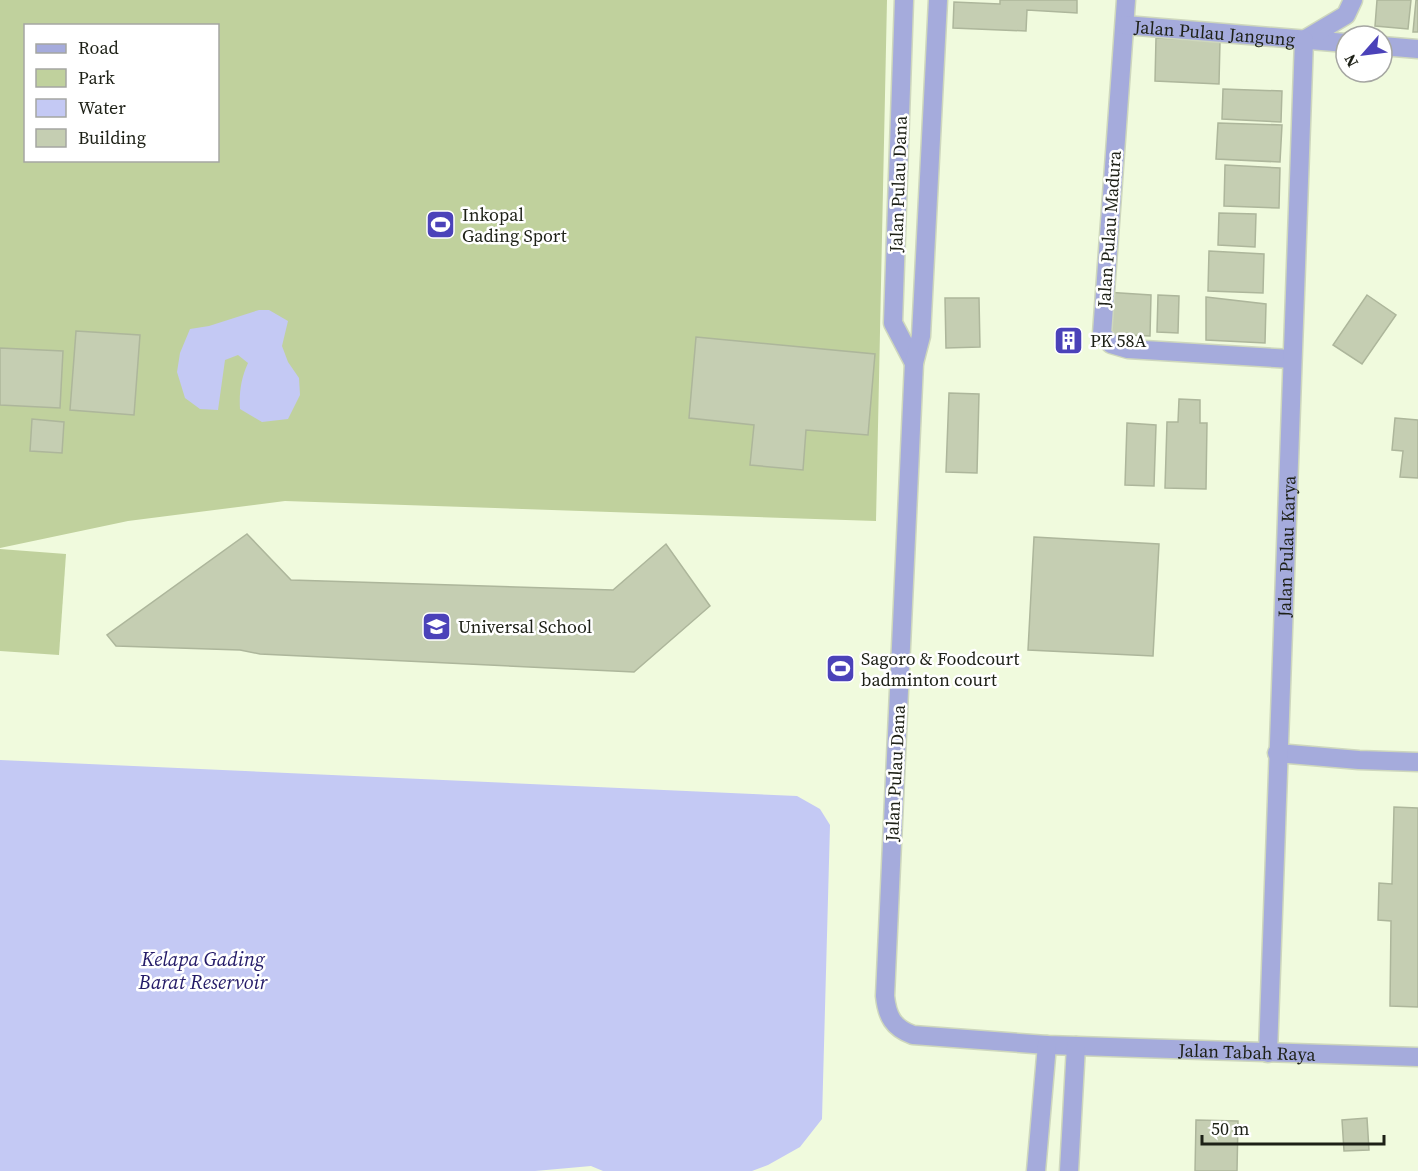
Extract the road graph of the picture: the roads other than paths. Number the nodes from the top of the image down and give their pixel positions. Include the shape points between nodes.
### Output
1 (904, 0) edge
2 (938, 0) edge
3 (1126, 0) edge
4 (1353, 0) edge
5 (1125, 26) junction
6 (1304, 40) junction
7 (1334, 42) edge
8 (1394, 47) edge
9 (1418, 49) edge
10 (1292, 359) junction
11 (914, 363) junction
12 (1277, 753) junction
13 (1418, 762) edge
14 (1046, 1051) junction
15 (1076, 1051) junction
16 (1268, 1053) junction
17 (1418, 1057) edge
18 (1036, 1171) edge
19 (1069, 1171) edge

1 - 11 street, Jalan Pulau Dana via 893,323
2 - 11 street, Jalan Pulau Dana via 921,336
3 - 5 street, Jalan Pulau Madura
4 - 6 street via 1346,15
5 - 6 street, Jalan Pulau Jangung
5 - 10 street, Jalan Pulau Madura via 1102,334 1111,344 1128,349
6 - 7 street, Jalan Pulau Jangung
6 - 10 street, Jalan Pulau Karya
8 - 9 street
10 - 12 street, Jalan Pulau Karya
11 - 14 street, Jalan Pulau Dana via 886,1008 901,1031 913,1035
12 - 13 street
12 - 16 street, Jalan Pulau Karya
14 - 15 street, Jalan Pulau Dana
14 - 18 street
15 - 16 street, Jalan Tabah Raya
15 - 19 street
16 - 17 street, Jalan Tabah Raya

